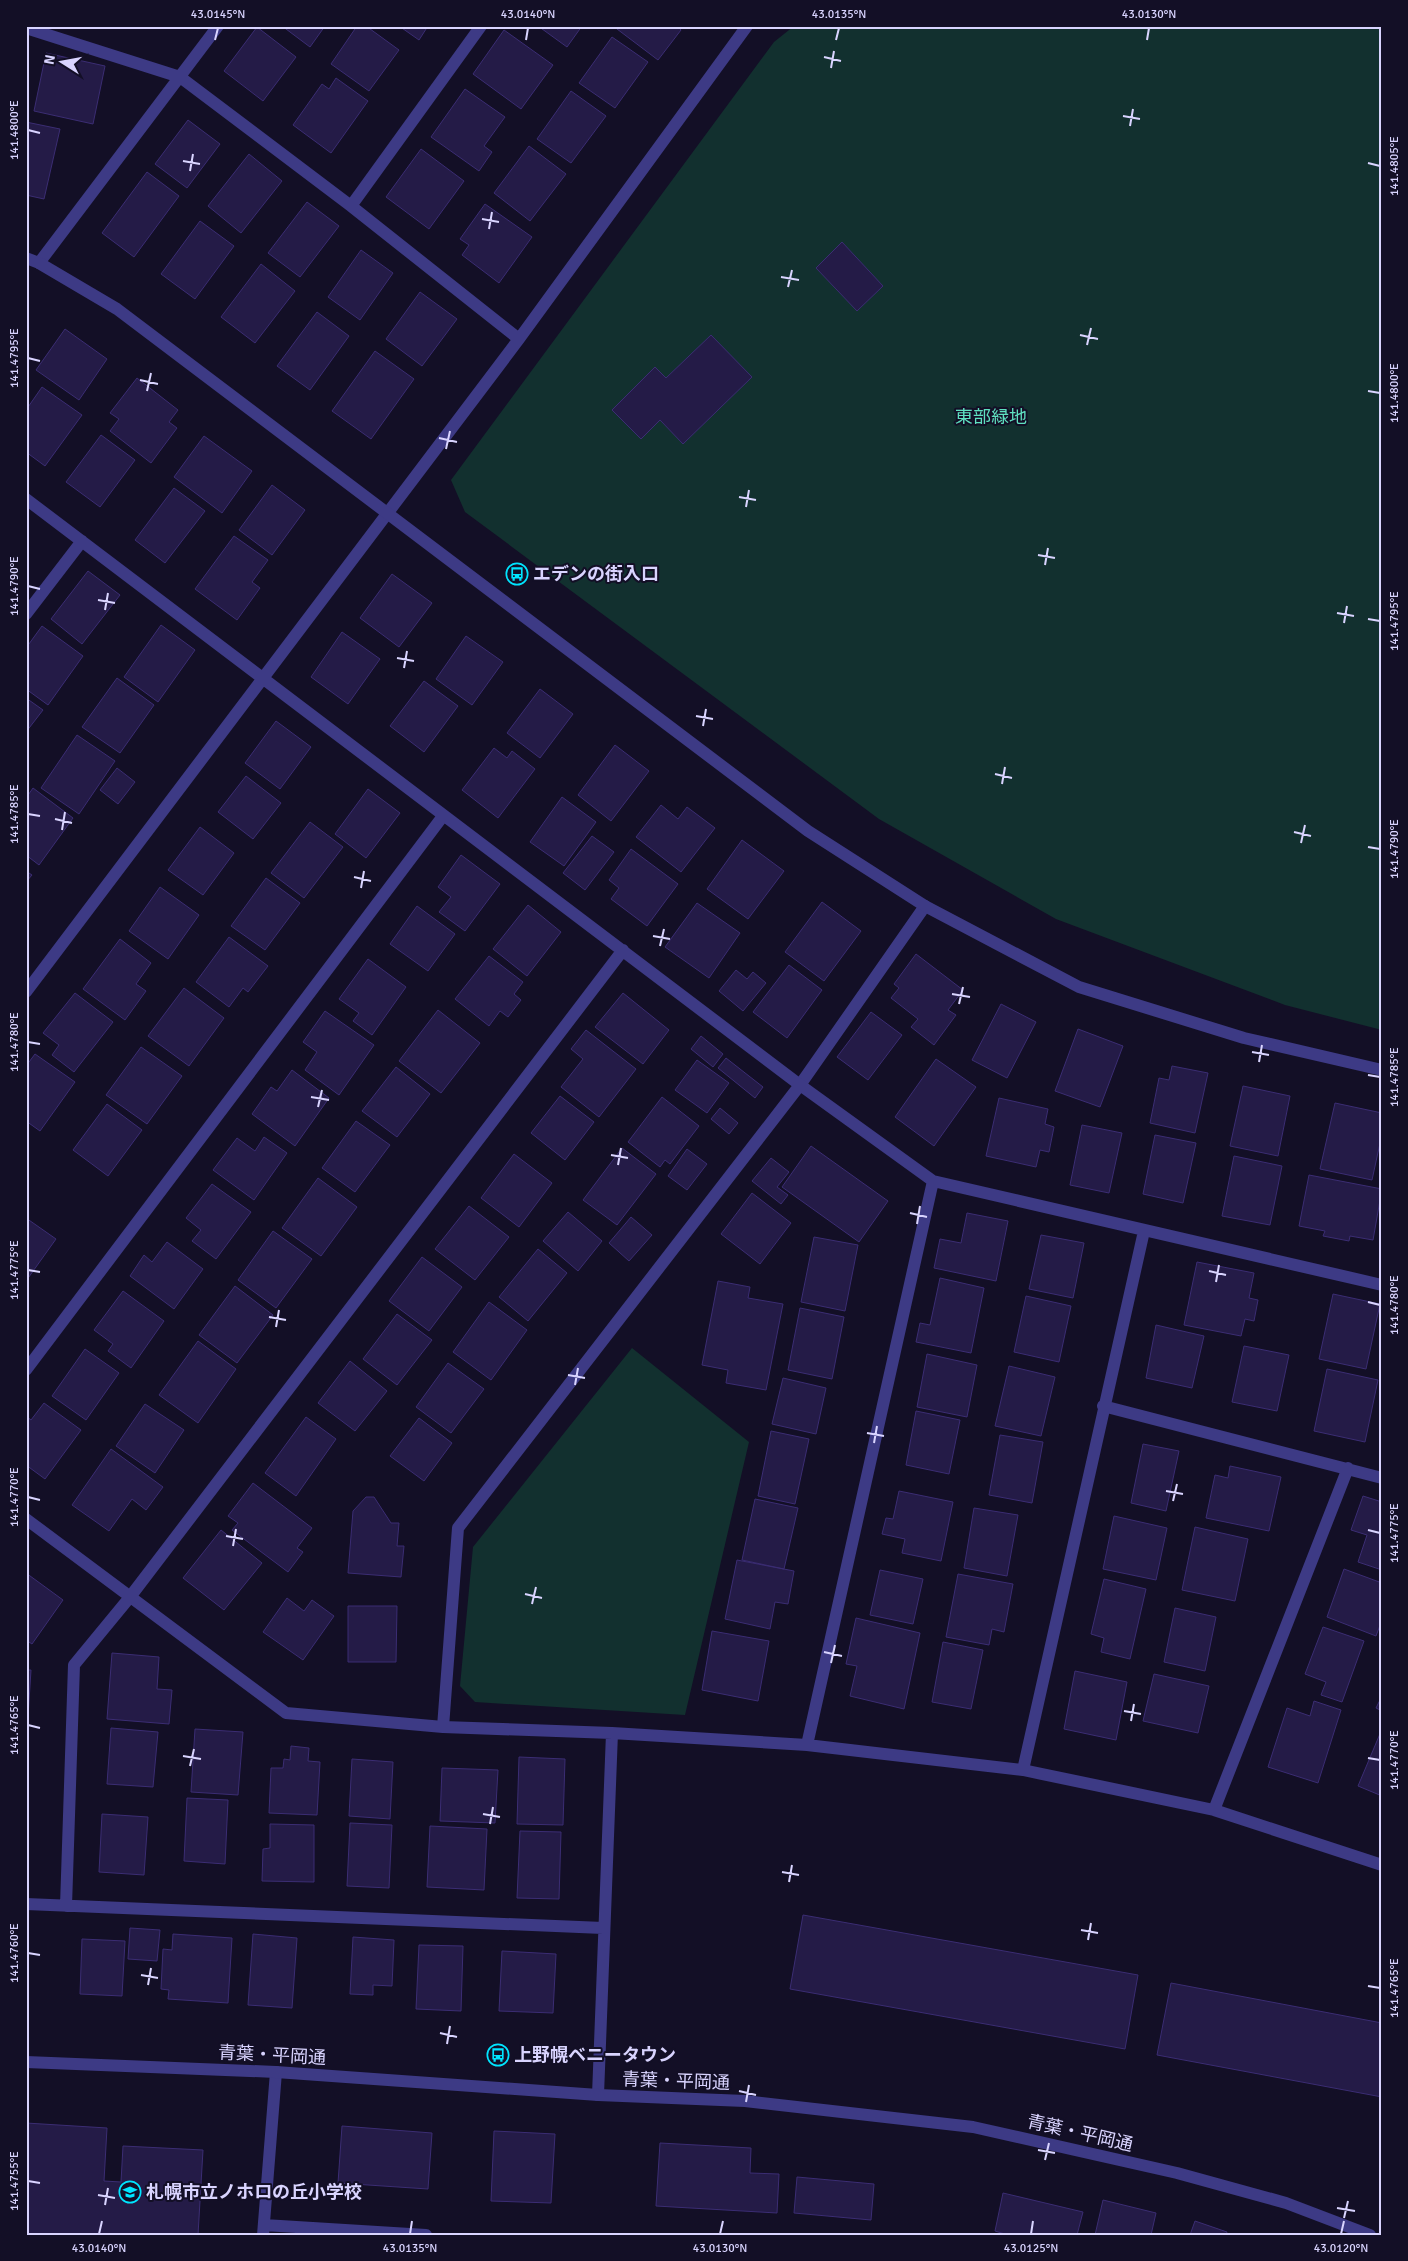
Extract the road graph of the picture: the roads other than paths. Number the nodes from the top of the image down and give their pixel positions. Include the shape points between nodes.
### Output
1 (218, 26) edge
2 (481, 26) edge
3 (747, 26) edge
4 (26, 28) edge
5 (180, 77) junction
6 (351, 206) junction
7 (26, 258) edge
8 (39, 263) junction
9 (519, 338) junction
10 (26, 500) edge
11 (388, 514) junction
12 (82, 541) junction
13 (26, 614) edge
14 (263, 678) junction
15 (443, 816) junction
16 (925, 906) junction
17 (624, 950) junction
18 (26, 992) edge
19 (1382, 1070) edge
20 (800, 1085) junction
21 (933, 1181) junction
22 (1144, 1231) junction
23 (1382, 1285) edge
24 (26, 1370) edge
25 (1104, 1406) junction
26 (1348, 1468) junction
27 (1382, 1478) edge
28 (26, 1519) edge
29 (130, 1597) junction
30 (443, 1727) junction
31 (612, 1733) junction
32 (807, 1745) junction
33 (1023, 1770) junction
34 (1214, 1810) junction
35 (1382, 1865) edge
36 (26, 1904) edge
37 (66, 1906) junction
38 (603, 1928) junction
39 (26, 2062) edge
40 (276, 2072) junction
41 (598, 2095) junction
42 (264, 2230) edge
43 (426, 2235) edge
44 (1370, 2235) edge

1 - 5 street
2 - 6 street
3 - 9 street
4 - 5 street
5 - 6 street
5 - 8 street
6 - 9 street
7 - 8 street
8 - 11 street via 116,309
9 - 11 street
10 - 12 street
11 - 14 street
11 - 16 street via 808,831
12 - 13 street
12 - 14 street
14 - 15 street
14 - 18 street
15 - 17 street
15 - 24 street
16 - 19 street via 1079,987 1244,1038
16 - 20 street
17 - 20 street
17 - 29 street
20 - 21 street
20 - 30 street via 458,1528
21 - 22 street
21 - 32 street
22 - 23 street
22 - 25 street
25 - 26 street
25 - 33 street
26 - 27 street
26 - 34 street
28 - 29 street
29 - 30 street via 286,1713
29 - 37 street via 74,1665
30 - 31 street
31 - 32 street
31 - 38 street
32 - 33 street
33 - 34 street
34 - 35 street
36 - 37 street
37 - 38 street
38 - 41 street
39 - 40 street, 青葉・平岡通
40 - 41 street, 青葉・平岡通
40 - 42 street
41 - 44 street, 青葉・平岡通 via 745,2101 973,2127 1177,2173 1286,2203
42 - 43 street

